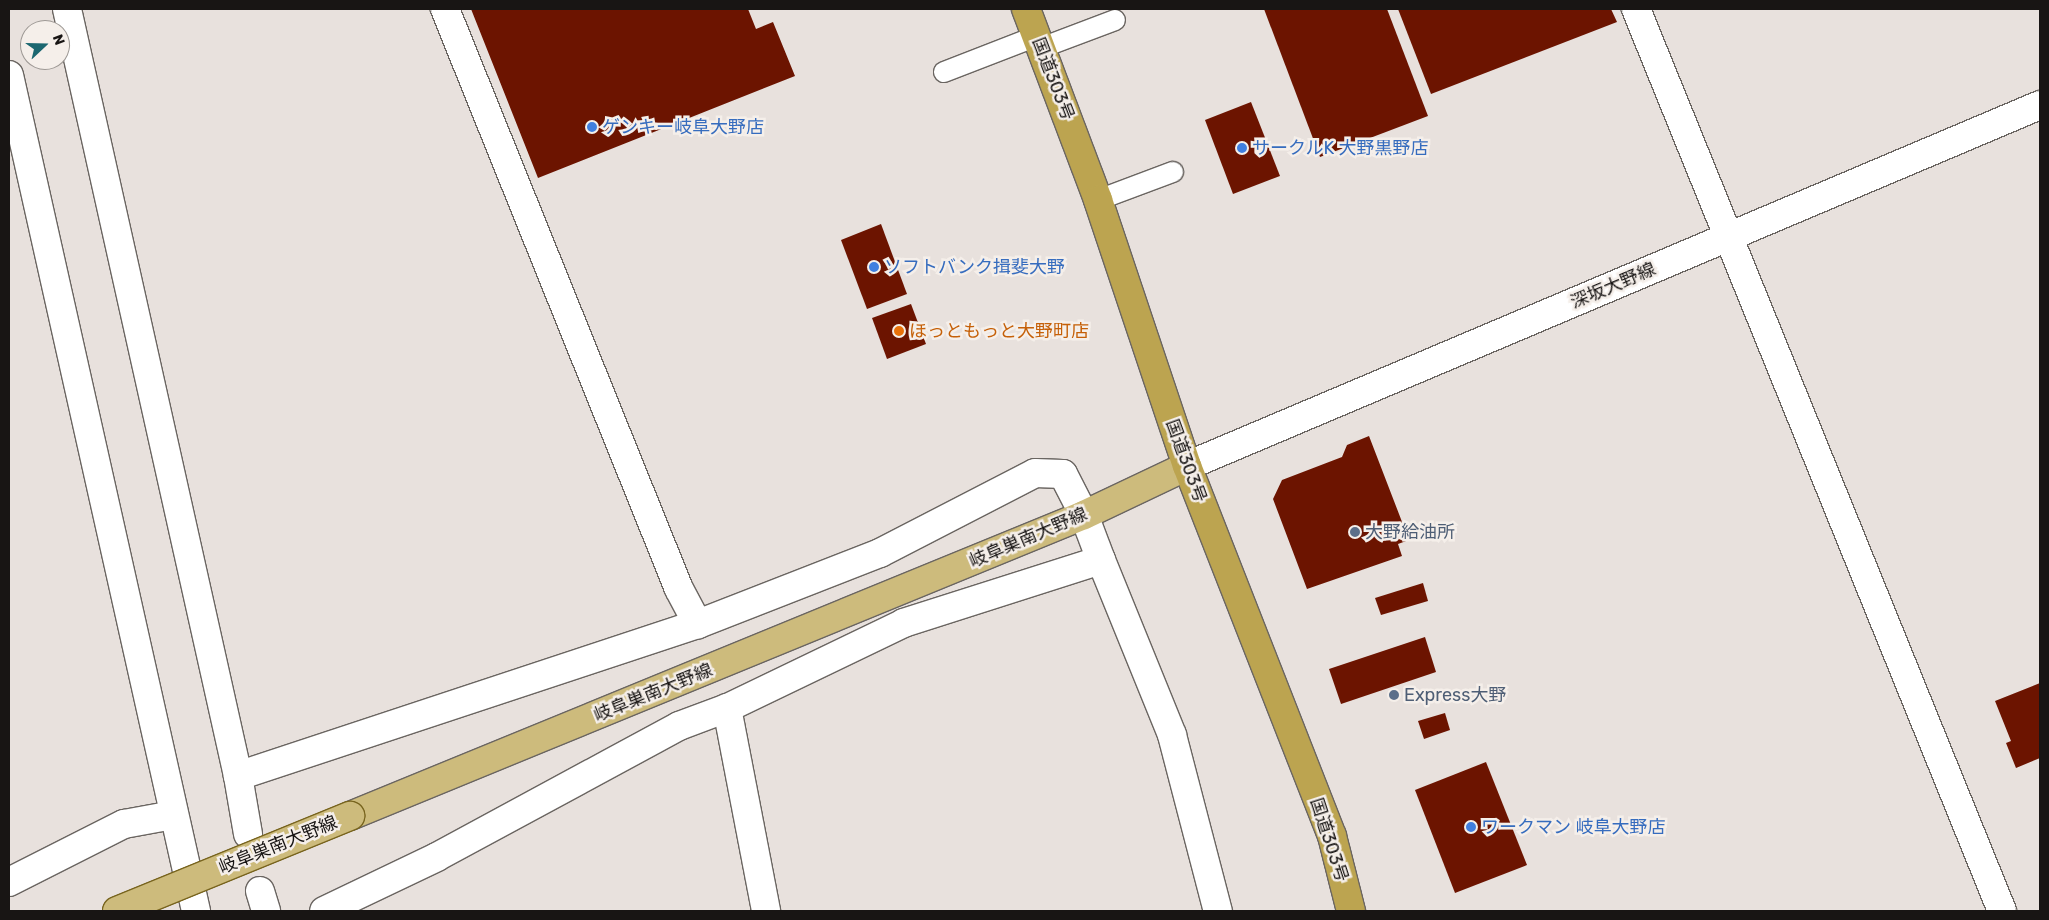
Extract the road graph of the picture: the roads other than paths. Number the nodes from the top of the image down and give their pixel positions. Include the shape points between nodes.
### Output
1 (67, 9) edge
2 (445, 9) edge
3 (1026, 9) edge
4 (1636, 9) edge
5 (1115, 20) dead end
6 (1039, 42) junction
7 (944, 72) dead end
8 (9, 76) edge
9 (2040, 106) edge
10 (1173, 172) dead end
11 (1098, 200) junction
12 (1727, 238) junction
13 (1187, 466) junction
14 (1084, 514) junction
15 (1101, 560) junction
16 (698, 624) junction
17 (727, 708) junction
18 (238, 776) junction
19 (173, 815) junction
20 (248, 834) dead end
21 (9, 882) edge
22 (117, 911) edge
23 (196, 911) edge
24 (324, 911) edge
25 (766, 911) edge
26 (1218, 911) edge
27 (1351, 911) edge
28 (2002, 911) edge

1 - 18 street
2 - 16 street via 678,589
3 - 6 highway, 国道303号
4 - 12 street
5 - 6 lane
6 - 7 lane
6 - 11 highway, 国道303号
8 - 19 street
9 - 12 street, 深坂大野線
10 - 11 lane
11 - 13 highway, 国道303号
12 - 13 street, 深坂大野線
12 - 28 street
13 - 14 main road, 岐阜巣南大野線
13 - 27 highway, 国道303号 via 1332,836
14 - 15 street
14 - 16 street via 1063,474 1035,473 880,553
14 - 22 main road, 岐阜巣南大野線, bridge
15 - 17 street via 904,623
15 - 26 street via 1172,735
16 - 18 street
17 - 24 street via 679,726 437,857
17 - 25 street
18 - 20 street
19 - 21 street via 124,824
19 - 23 street

